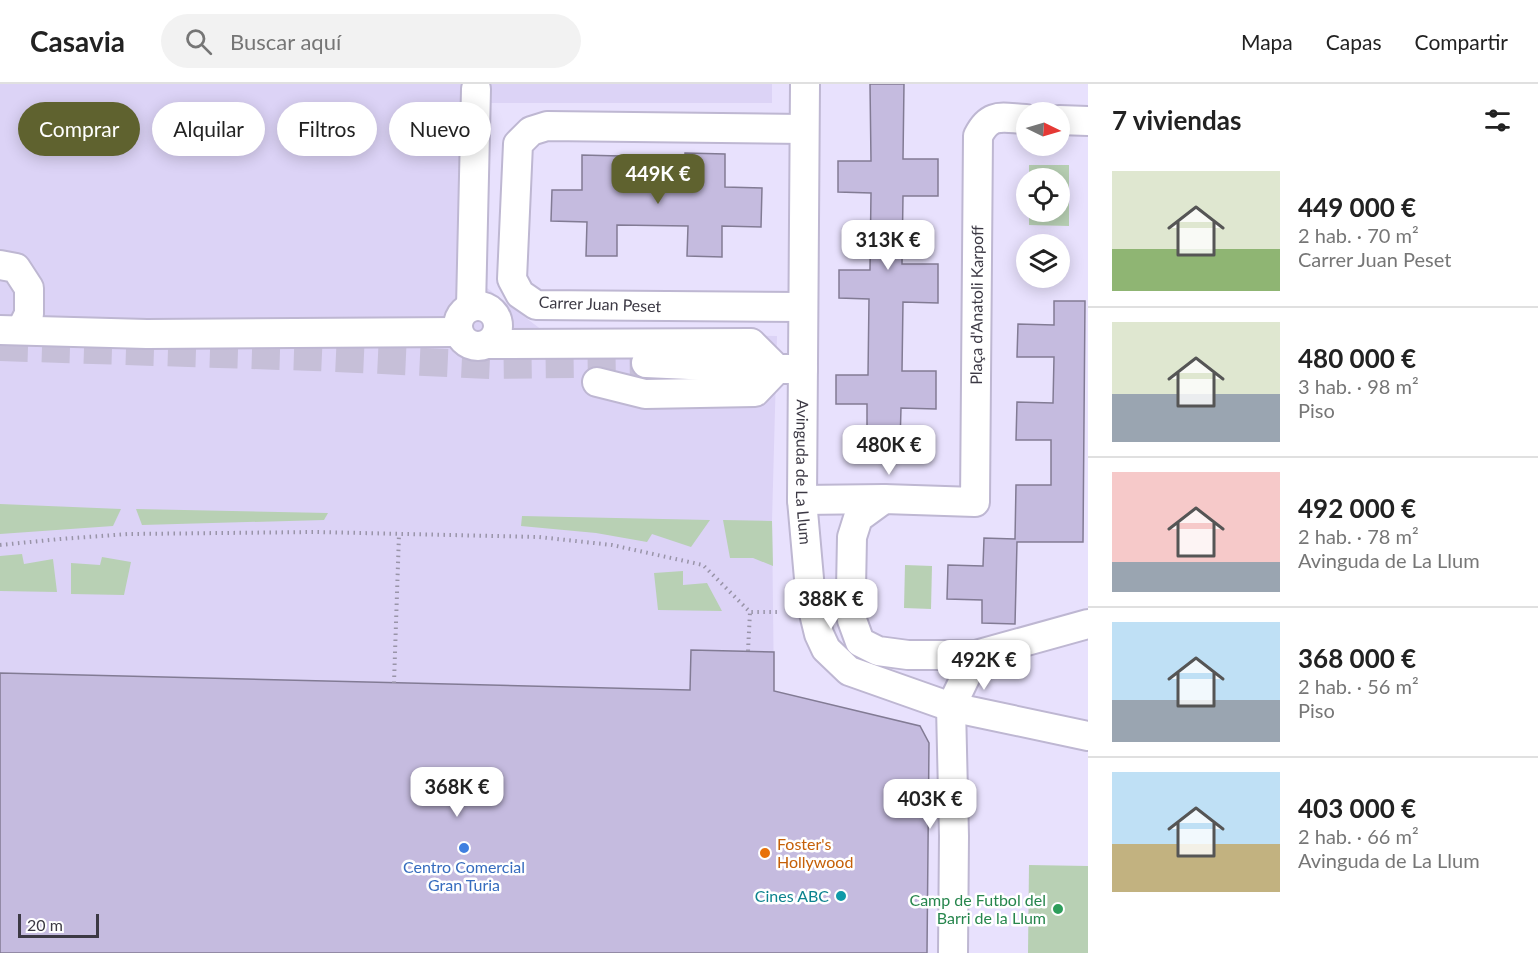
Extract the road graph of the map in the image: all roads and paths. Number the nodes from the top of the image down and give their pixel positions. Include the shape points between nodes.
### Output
1 (805, 84) edge
2 (476, 86) edge
3 (1016, 118) edge
4 (1070, 120) edge
5 (1088, 121) edge
6 (804, 129) junction
7 (0, 265) edge
8 (471, 307) junction
9 (803, 308) junction
10 (10, 330) edge
11 (458, 332) junction
12 (488, 344) junction
13 (646, 363) tunnel mouth
14 (790, 369) junction
15 (597, 382) dead end
16 (885, 499) junction
17 (802, 500) junction
18 (399, 534) junction
19 (0, 545) edge
20 (750, 612) junction
21 (779, 612) dead end
22 (1088, 624) edge
23 (748, 651) dead end
24 (976, 656) junction
25 (394, 683) dead end
26 (951, 707) junction
27 (1088, 736) edge
28 (953, 953) edge

1 - 6 street, Avinguda de La Llum
2 - 8 street
3 - 16 street, Plaça d'Anatoli Karpoff via 997,118 984,125 978,136 975,502
4 - 5 street
6 - 9 street, Avinguda de La Llum
6 - 9 street, Carrer Juan Peset via 547,126 531,131 518,144 512,279 520,294 536,305
7 - 10 street via 16,268 29,288 29,314
8 - 11 street via 460,316
8 - 12 street via 484,307 498,321 497,334
9 - 14 street, Avinguda de La Llum
10 - 11 street via 147,334
11 - 12 street via 470,345
12 - 14 street via 751,343
13 - 14 street
14 - 15 street via 755,392 645,394
14 - 17 street, Avinguda de La Llum
16 - 17 street
16 - 24 street via 858,518 852,537 852,620 860,642 878,651 908,655
17 - 26 street, Avinguda de La Llum via 811,601 826,649 849,671
18 - 19 path via 128,534
18 - 20 path via 539,537 612,545 703,565
18 - 25 path
20 - 21 path
20 - 23 path
22 - 24 street
24 - 26 street
26 - 27 street, Avinguda de La Llum
26 - 28 street

